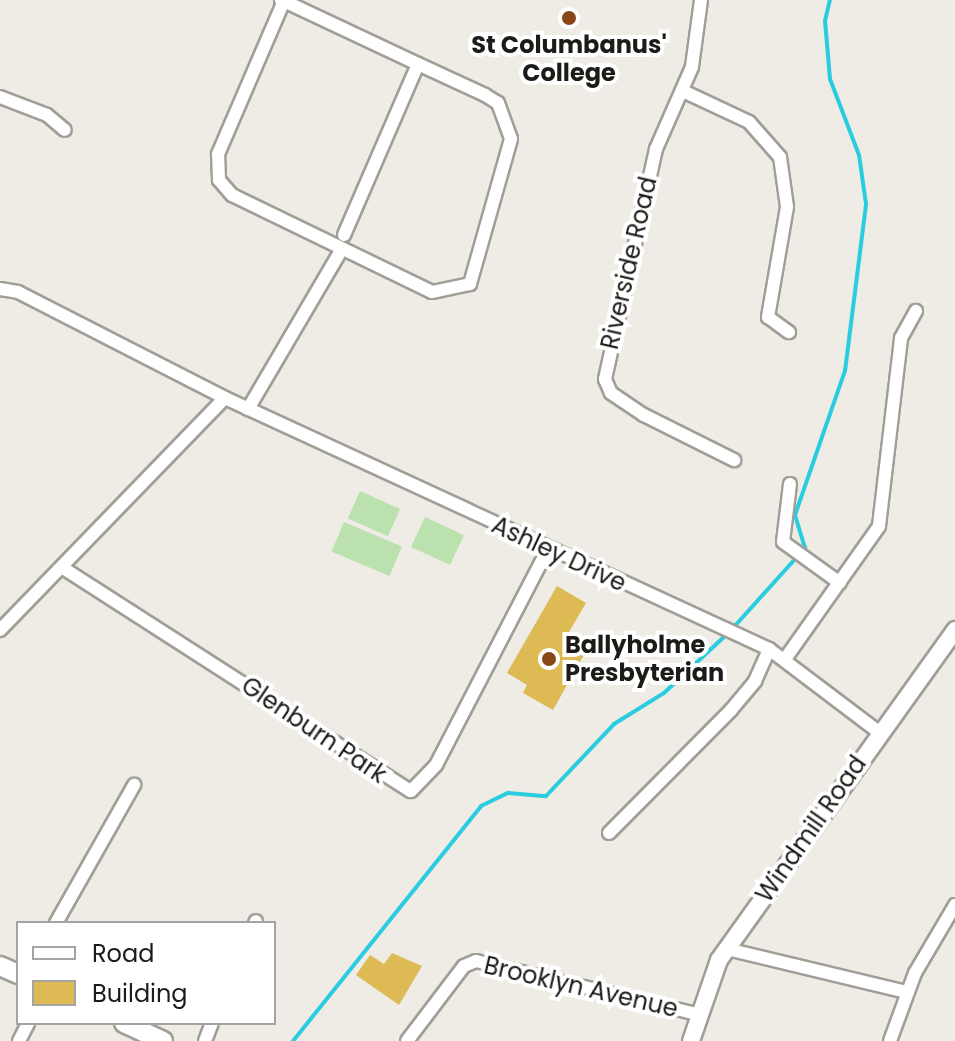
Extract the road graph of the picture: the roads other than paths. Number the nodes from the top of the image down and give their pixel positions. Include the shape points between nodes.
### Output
1 (701, 0) edge
2 (282, 1) edge
3 (418, 64) junction
4 (685, 92) junction
5 (0, 97) edge
6 (65, 130) dead end
7 (344, 235) dead end
8 (342, 249) junction
9 (0, 289) edge
10 (916, 311) dead end
11 (789, 332) dead end
12 (225, 398) junction
13 (248, 409) junction
14 (734, 460) dead end
15 (790, 484) dead end
16 (548, 549) junction
17 (63, 568) junction
18 (840, 583) junction
19 (0, 630) edge
20 (955, 630) edge
21 (769, 649) junction
22 (785, 659) junction
23 (880, 733) junction
24 (134, 785) dead end
25 (609, 833) dead end
26 (955, 905) edge
27 (57, 921) edge
28 (727, 949) junction
29 (906, 992) junction
30 (697, 1014) junction
31 (128, 1025) edge
32 (163, 1041) edge
33 (407, 1041) edge
34 (691, 1041) edge
35 (890, 1041) edge

1 - 4 street, Riverside Road
2 - 3 street
2 - 8 street via 218,154 219,180 232,195
3 - 7 street
3 - 8 street via 485,95 507,117 511,139 479,269 470,284 432,292
4 - 11 street via 749,122 780,157 787,207 768,317
4 - 14 street, Riverside Road via 656,149 605,379 611,393 644,415
5 - 6 street via 47,115
8 - 13 street
9 - 12 street, Ashley Drive via 18,292
10 - 18 street via 901,338 886,506
12 - 13 street, Ashley Drive
12 - 17 street
13 - 16 street, Ashley Drive
15 - 18 street via 783,542
16 - 17 street, Glenburn Park via 436,765 411,791
16 - 21 street, Ashley Drive
17 - 19 street
18 - 22 street
20 - 23 street, Windmill Road
21 - 22 street, Ashley Drive
21 - 25 street via 755,681 731,710
22 - 23 street, Ashley Drive
23 - 28 street, Windmill Road
24 - 27 street
26 - 29 street
28 - 29 street
28 - 30 street, Windmill Road
29 - 35 street
30 - 33 street, Brooklyn Avenue via 476,961 464,966
30 - 34 street, Windmill Road
31 - 32 main road

